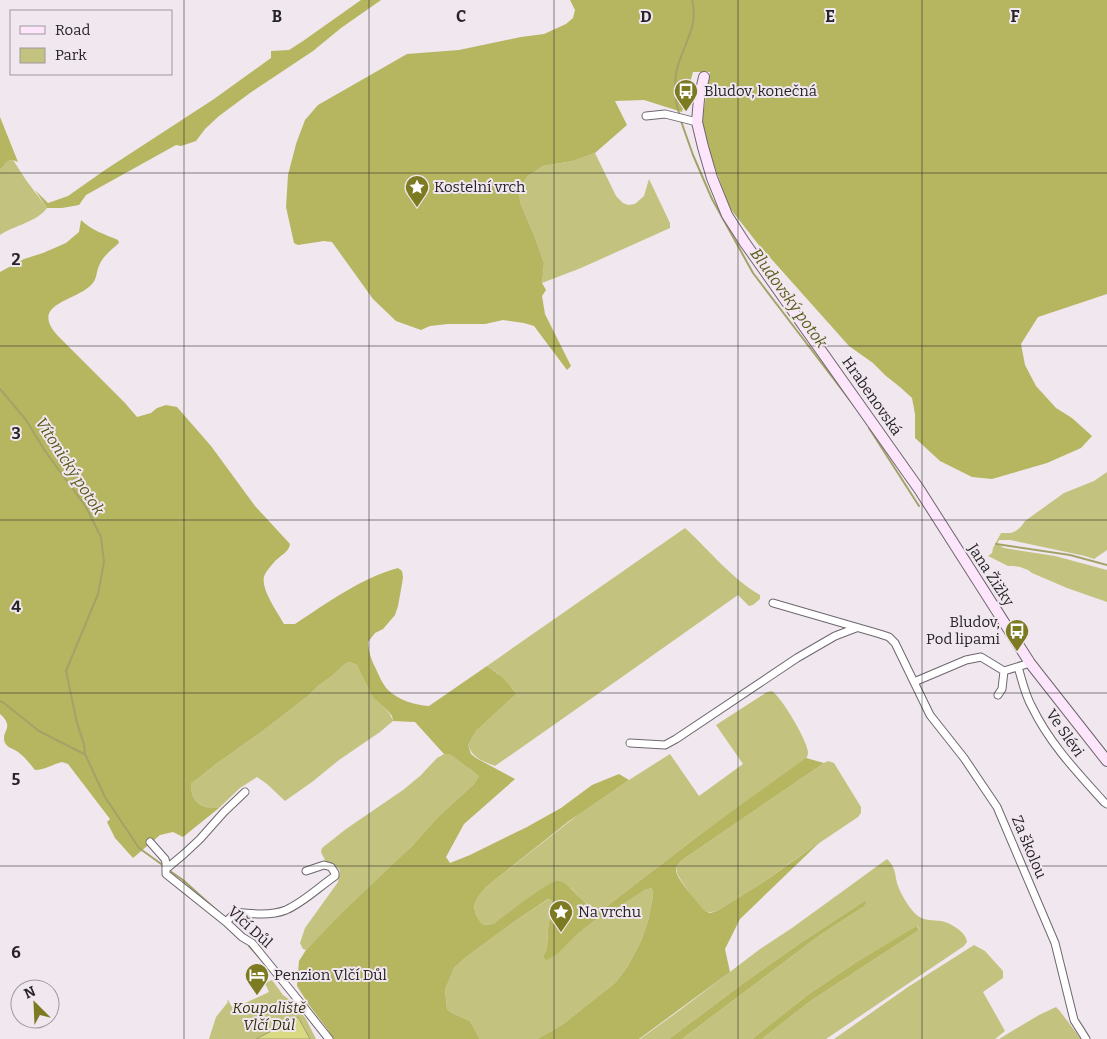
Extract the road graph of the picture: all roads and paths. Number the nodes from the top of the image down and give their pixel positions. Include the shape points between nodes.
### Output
1 (704, 77) dead end
2 (646, 116) dead end
3 (697, 122) junction
4 (943, 528) joint
5 (773, 603) dead end
6 (856, 628) junction
7 (1030, 663) junction
8 (1018, 667) junction
9 (1004, 671) junction
10 (914, 682) junction
11 (998, 695) dead end
12 (630, 743) dead end
13 (1107, 761) edge
14 (245, 792) dead end
15 (1107, 804) edge
16 (150, 842) dead end
17 (166, 869) junction
18 (306, 871) dead end
19 (226, 922) junction
20 (329, 1039) edge
21 (1086, 1039) edge

1 - 3 street, Hrabenovská
2 - 3 street via 665,114
3 - 4 street, Hrabenovská via 712,178 728,215
4 - 7 street, Jana Žižky
5 - 6 street, Za školou
6 - 10 street, Za školou via 889,637
6 - 12 street via 797,658 676,739 665,744
7 - 8 street
7 - 13 street, Jana Žižky
8 - 9 street
8 - 15 street, Ve Slévi via 1031,706 1043,729
9 - 10 street via 981,657
9 - 11 street
10 - 21 street, Za školou via 930,715 997,807 1055,943 1074,1020
14 - 17 street
16 - 17 street, Vlčí Důl via 165,859
17 - 19 street, Vlčí Důl via 166,874
18 - 19 street via 324,865 335,873 285,910 252,914 236,912
19 - 20 street, Vlčí Důl via 261,953

